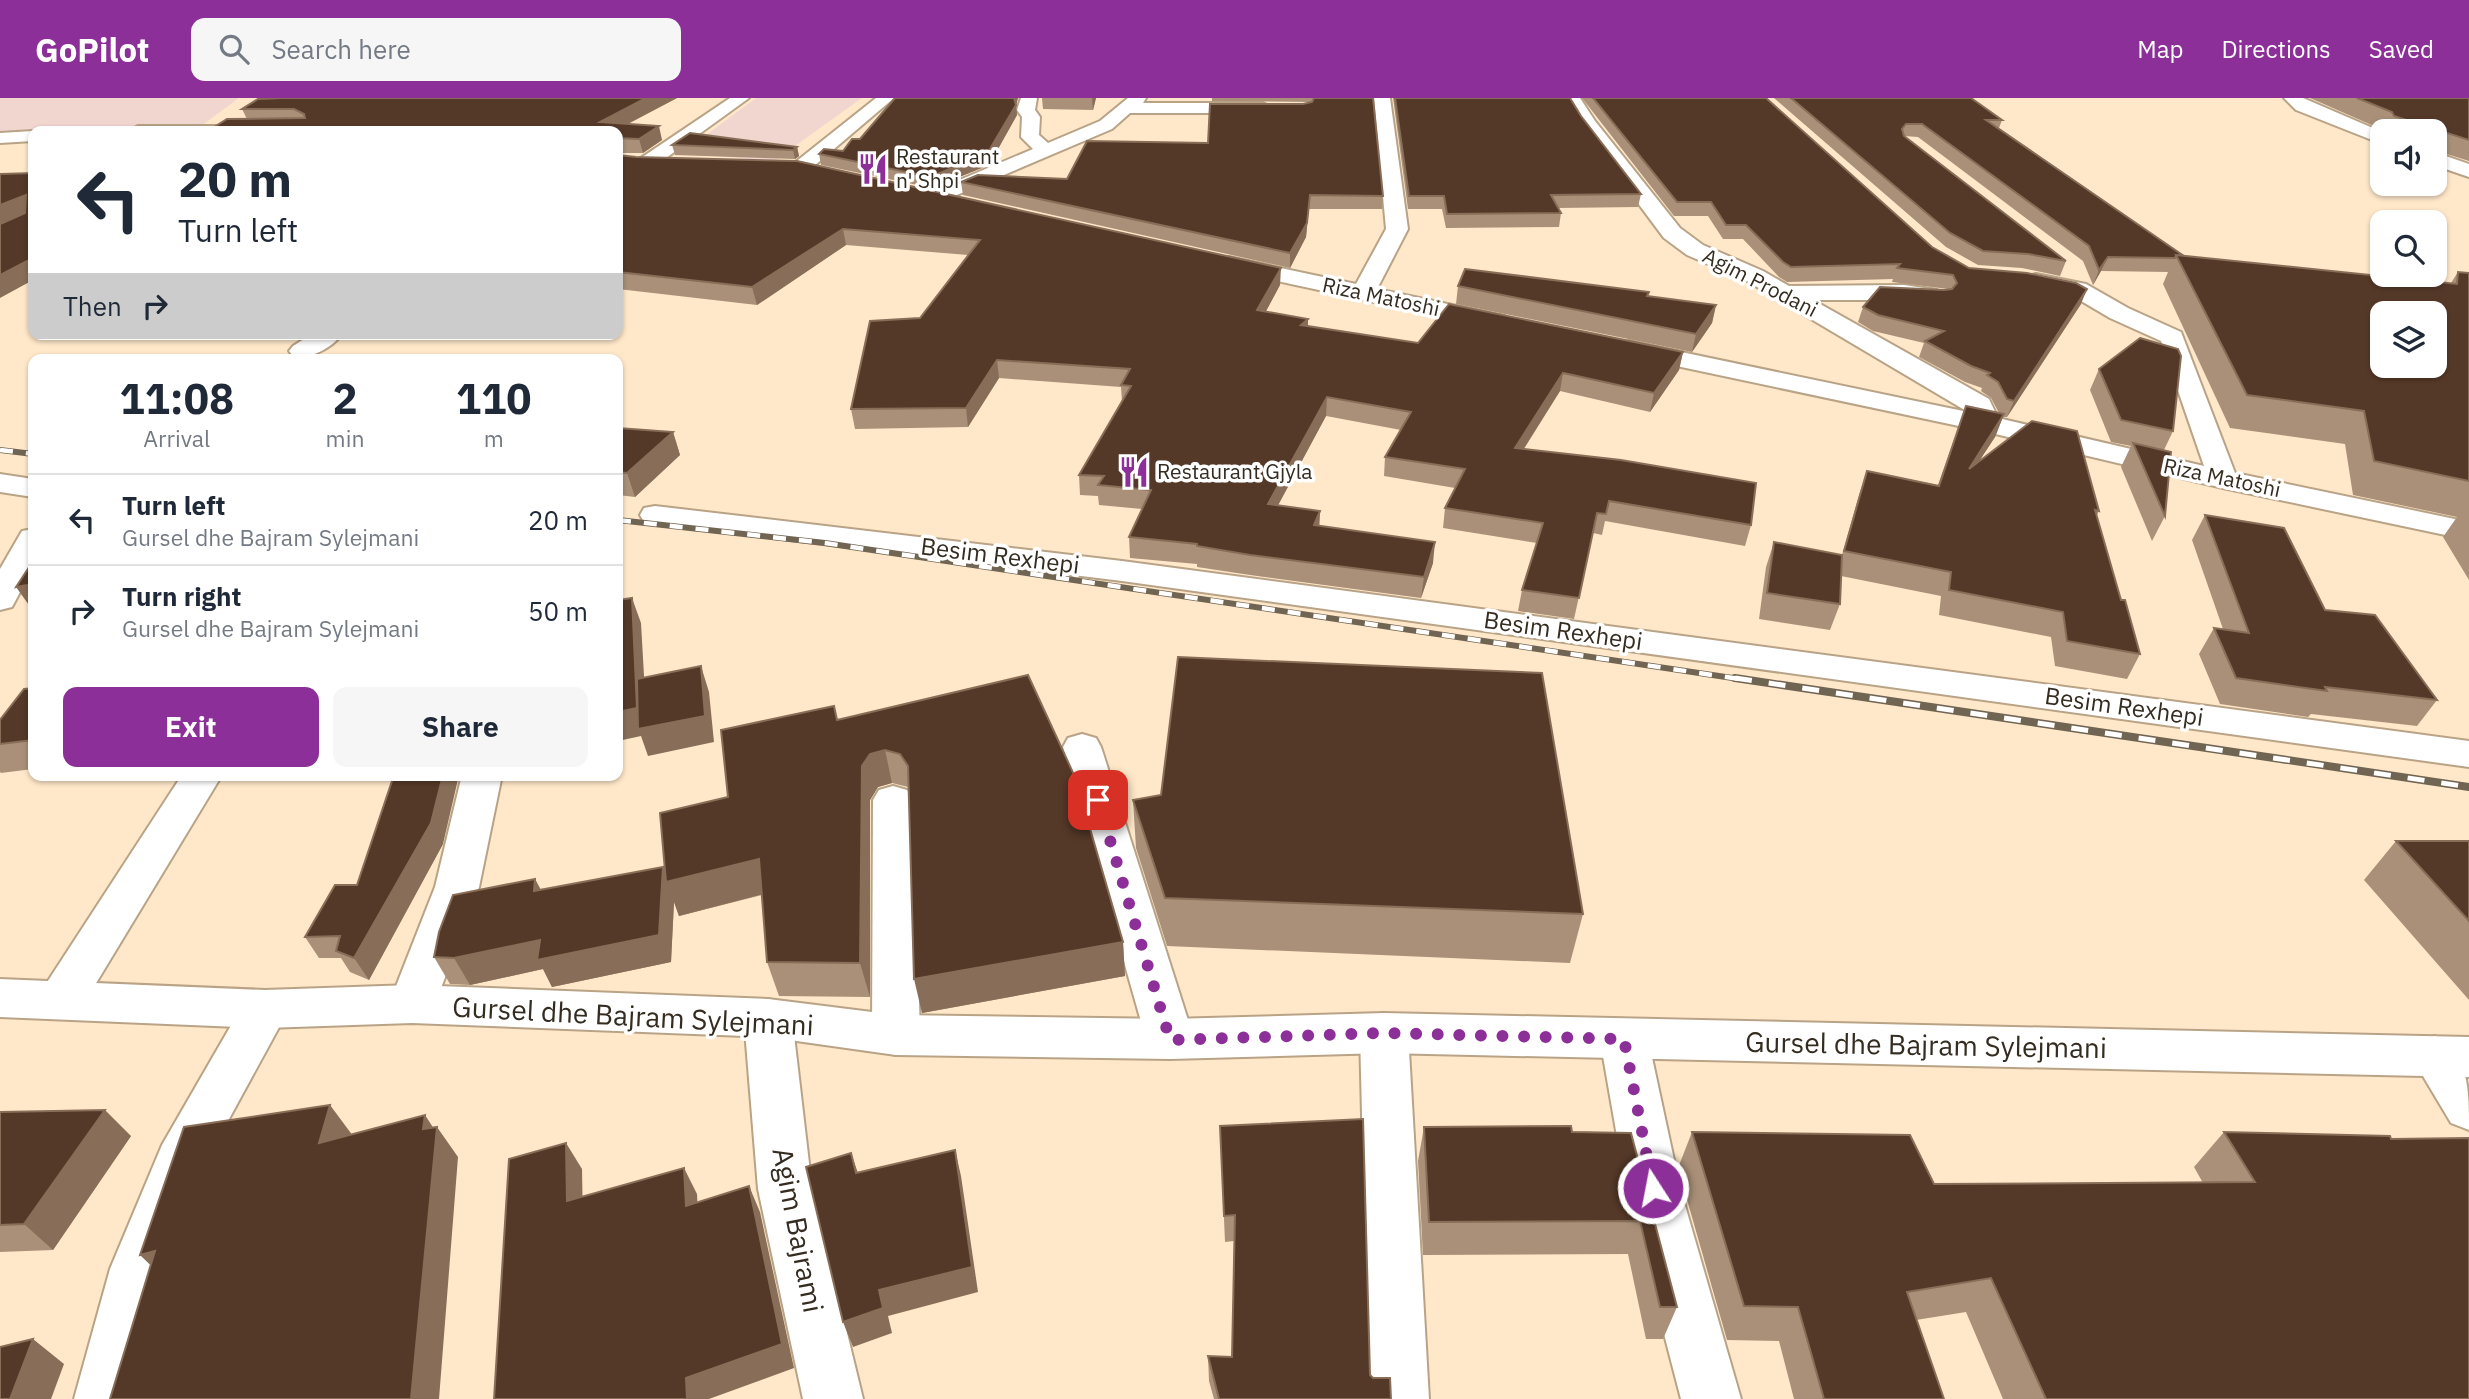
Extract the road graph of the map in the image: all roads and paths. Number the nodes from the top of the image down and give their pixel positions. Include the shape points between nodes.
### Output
1 (741, 98) edge
2 (886, 98) edge
3 (1029, 98) edge
4 (1382, 98) edge
5 (1572, 98) edge
6 (2292, 98) edge
7 (1132, 103) edge
8 (1276, 108) edge
9 (2370, 134) edge
10 (28, 136) edge
11 (0, 138) edge
12 (1047, 152) junction
13 (623, 161) edge
14 (2447, 161) edge
15 (648, 162) junction
16 (2469, 162) edge
17 (689, 163) edge
18 (2447, 163) edge
19 (772, 167) edge
20 (800, 168) junction
21 (623, 170) edge
22 (2469, 171) edge
23 (826, 174) edge
24 (905, 193) edge
25 (931, 199) junction
26 (972, 208) edge
27 (1200, 258) edge
28 (2010, 277) edge
29 (1784, 293) junction
30 (1362, 294) junction
31 (1938, 296) edge
32 (1525, 328) edge
33 (320, 340) edge
34 (1606, 345) edge
35 (302, 351) dead end
36 (1987, 424) junction
37 (2223, 479) junction
38 (0, 483) edge
39 (28, 487) edge
40 (655, 515) dead end
41 (2469, 531) edge
42 (28, 547) edge
43 (0, 600) edge
44 (1082, 747) dead end
45 (2469, 754) edge
46 (198, 781) edge
47 (481, 781) edge
48 (893, 800) dead end
49 (0, 999) edge
50 (61, 1000) junction
51 (412, 1004) junction
52 (265, 1009) junction
53 (768, 1018) junction
54 (1384, 1033) junction
55 (896, 1035) junction
56 (1624, 1039) junction
57 (1170, 1040) junction
58 (2452, 1056) edge
59 (2469, 1108) edge
60 (104, 1399) edge
61 (833, 1399) edge
62 (1399, 1399) edge
63 (1711, 1399) edge

1 - 15 street
2 - 20 street
3 - 12 street via 1030,137
4 - 30 street via 1397,229
5 - 29 street, Agim Prodani via 1672,233 1695,250
6 - 9 street
7 - 8 street
7 - 12 street via 1106,125
10 - 11 street
12 - 25 street
13 - 15 street
14 - 16 street
15 - 17 street
15 - 21 street
18 - 22 street
19 - 20 street
20 - 23 street
24 - 25 street
25 - 26 street
27 - 30 street, Riza Matoshi
28 - 37 street via 2075,279 2119,313 2172,337
29 - 31 street
29 - 36 street, Agim Prodani via 1979,405
30 - 32 street, Riza Matoshi
33 - 35 street
34 - 36 street, Riza Matoshi
36 - 37 street, Riza Matoshi
37 - 41 street, Riza Matoshi
38 - 39 street
40 - 45 street, Besim Rexhepi via 1122,570
42 - 43 street
44 - 57 street
46 - 50 street
47 - 51 street, Gursel dhe Bajram Sylejmani via 457,887
48 - 55 street
49 - 50 street, Gursel dhe Bajram Sylejmani
50 - 52 street, Gursel dhe Bajram Sylejmani
51 - 52 street, Gursel dhe Bajram Sylejmani
51 - 53 street, Gursel dhe Bajram Sylejmani
52 - 60 street via 188,1145 138,1269
53 - 55 street, Gursel dhe Bajram Sylejmani
53 - 61 street, Agim Bajrami via 785,1189
54 - 56 street, Gursel dhe Bajram Sylejmani
54 - 57 street, Gursel dhe Bajram Sylejmani
54 - 62 street
55 - 57 street, Gursel dhe Bajram Sylejmani
56 - 58 street, Gursel dhe Bajram Sylejmani
56 - 63 street via 1653,1188
58 - 59 street

